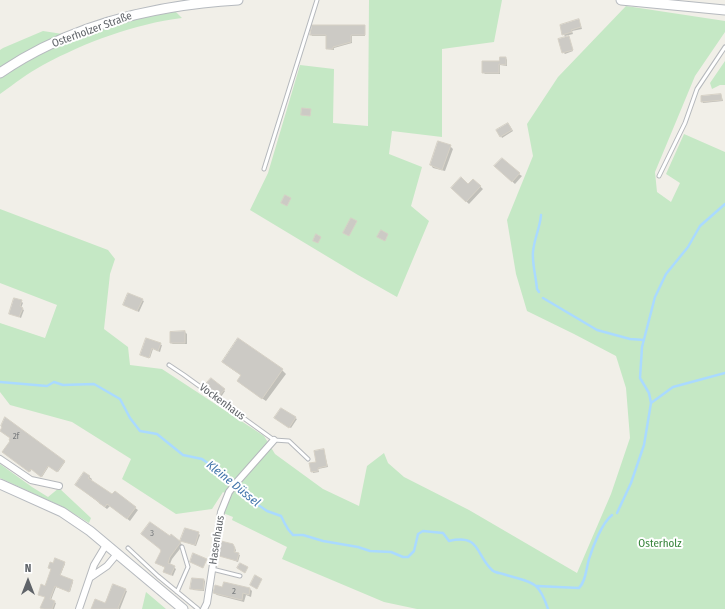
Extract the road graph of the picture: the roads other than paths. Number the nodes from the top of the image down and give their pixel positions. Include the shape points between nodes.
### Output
1 (238, 0) edge
2 (317, 0) edge
3 (621, 0) edge
4 (725, 10) edge
5 (725, 48) edge
6 (0, 73) edge
7 (264, 169) dead end
8 (660, 176) dead end
9 (169, 365) dead end
10 (274, 440) junction
11 (0, 459) edge
12 (308, 459) dead end
13 (0, 484) edge
14 (59, 486) dead end
15 (106, 545) junction
16 (182, 547) dead end
17 (128, 548) dead end
18 (117, 554) junction
19 (212, 569) junction
20 (240, 576) dead end
21 (91, 577) junction
22 (177, 592) junction
23 (79, 609) edge
24 (183, 609) edge
25 (198, 609) edge
26 (204, 609) edge

1 - 6 main road, Osterholzer Straße via 162,8 131,15 68,36
2 - 7 lane
3 - 4 main road
5 - 8 lane via 697,89 685,123
9 - 10 lane, Vockenhaus
10 - 12 lane via 289,441
10 - 19 street, Hasenhaus via 229,492 221,512
11 - 14 street via 31,480
13 - 15 main road via 62,512
15 - 18 main road
15 - 21 street via 94,565
16 - 22 lane via 188,566
17 - 22 lane
18 - 21 street via 107,566
18 - 24 main road
19 - 20 lane
19 - 26 street, Hasenhaus
21 - 23 street
22 - 25 lane

